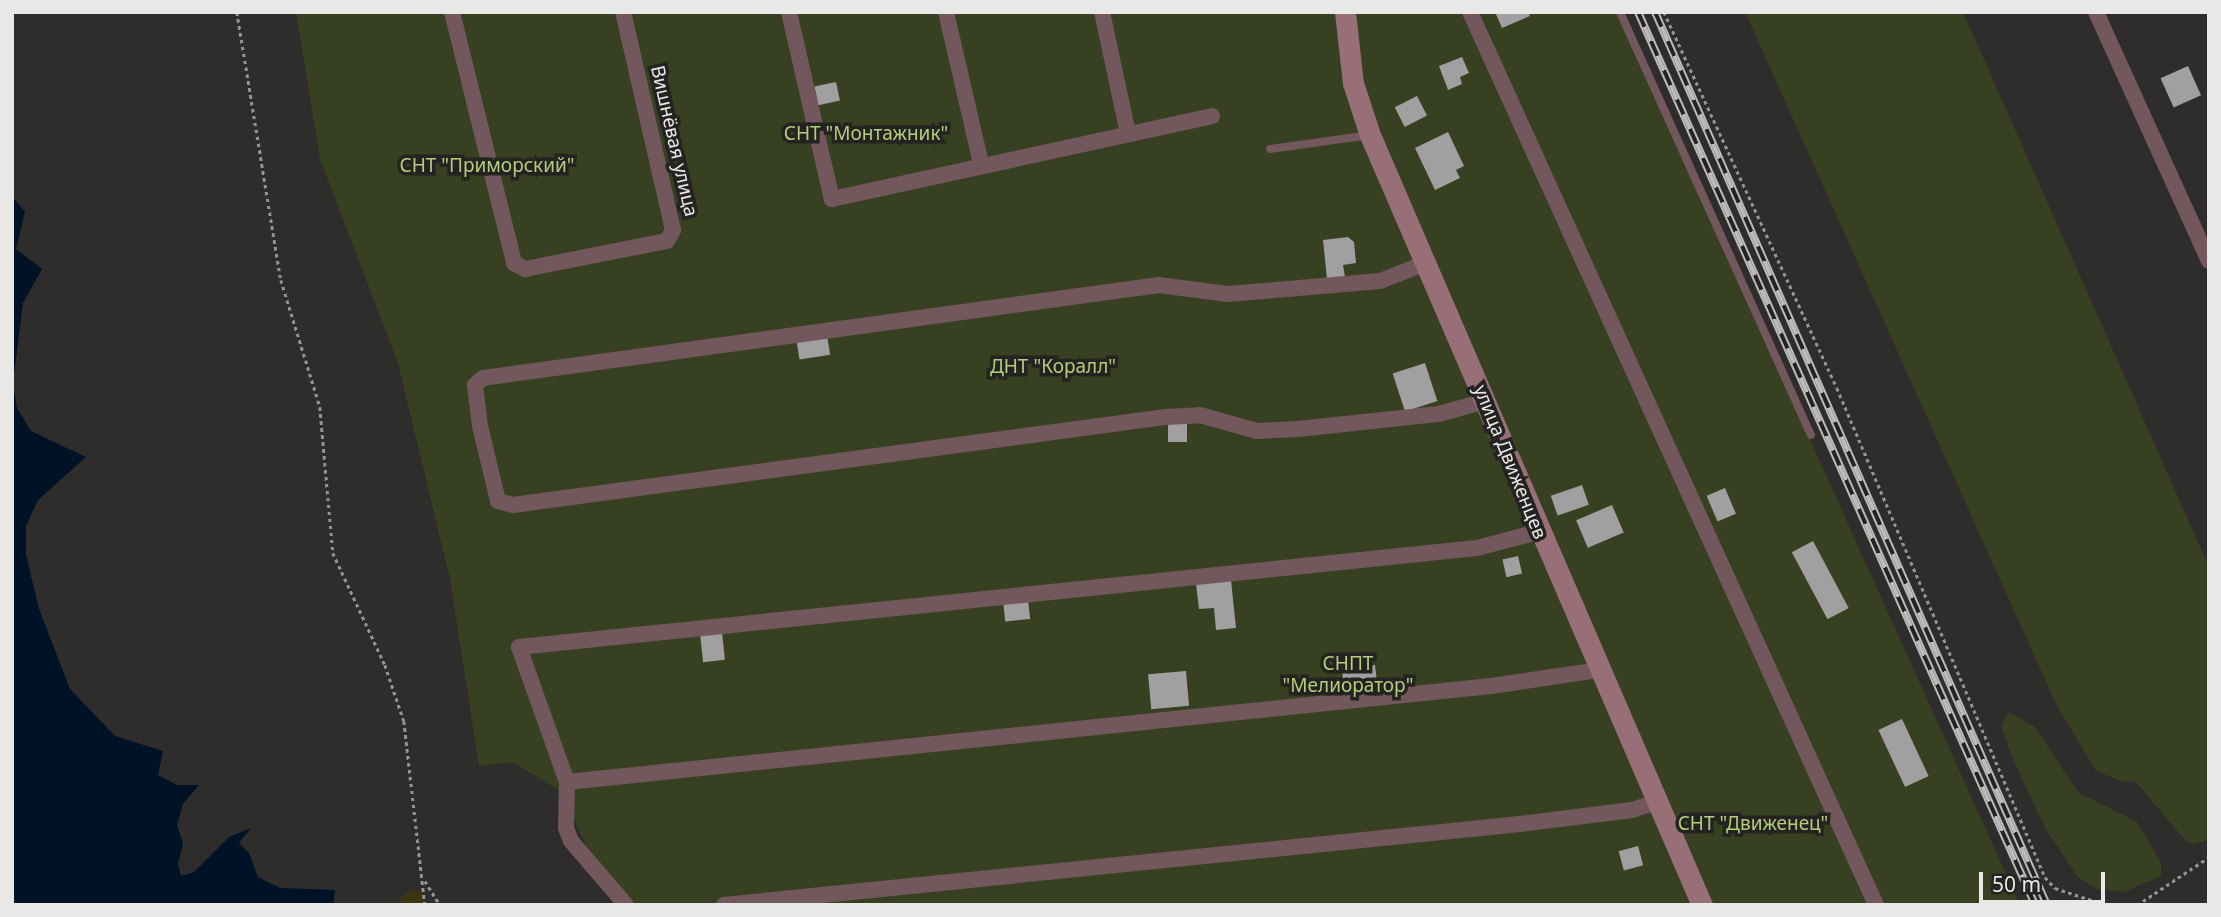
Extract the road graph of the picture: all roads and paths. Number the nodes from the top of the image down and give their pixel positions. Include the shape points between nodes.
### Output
1 (237, 12) edge
2 (452, 12) edge
3 (623, 12) edge
4 (789, 12) edge
5 (946, 12) edge
6 (1102, 12) edge
7 (1345, 12) edge
8 (1470, 12) edge
9 (1620, 12) edge
10 (1664, 12) edge
11 (2096, 12) edge
12 (1212, 116) dead end
13 (1128, 133) junction
14 (1370, 135) junction
15 (1270, 149) dead end
16 (981, 164) junction
17 (2209, 261) edge
18 (1426, 263) junction
19 (1485, 401) junction
20 (1811, 435) dead end
21 (1538, 532) junction
22 (1600, 670) junction
23 (567, 782) junction
24 (1659, 801) junction
25 (2209, 857) edge
26 (423, 879) junction
27 (425, 905) edge
28 (440, 905) edge
29 (626, 905) edge
30 (724, 905) edge
31 (1702, 905) edge
32 (1876, 905) edge
33 (2106, 905) edge
34 (2137, 905) edge

1 - 26 path via 281,280 320,407 333,554 398,701
2 - 3 street, Вишнёвая улица via 514,263 525,269 667,241 673,230
4 - 16 street via 832,199
5 - 16 street
6 - 13 street
7 - 14 street, улица Движенцев via 1353,83
8 - 32 street
9 - 20 lane
10 - 33 path via 1837,388 2045,877 2055,888
11 - 17 street
12 - 13 street
13 - 16 street
14 - 15 lane
14 - 18 street, улица Движенцев
18 - 19 street, улица Движенцев
18 - 19 street via 1380,281 1228,294 1159,285 483,378 475,385 480,426 498,501 513,505 1166,417 1199,415 1248,430 1284,430 1438,414
19 - 21 street, улица Движенцев
21 - 22 street, улица Движенцев
21 - 23 street via 1477,548 519,647
22 - 23 street via 1491,686
22 - 24 street, улица Движенцев
23 - 29 street via 570,841
24 - 30 street via 1632,810 1557,820
24 - 31 street, улица Движенцев
25 - 34 path
26 - 27 path
26 - 28 path

